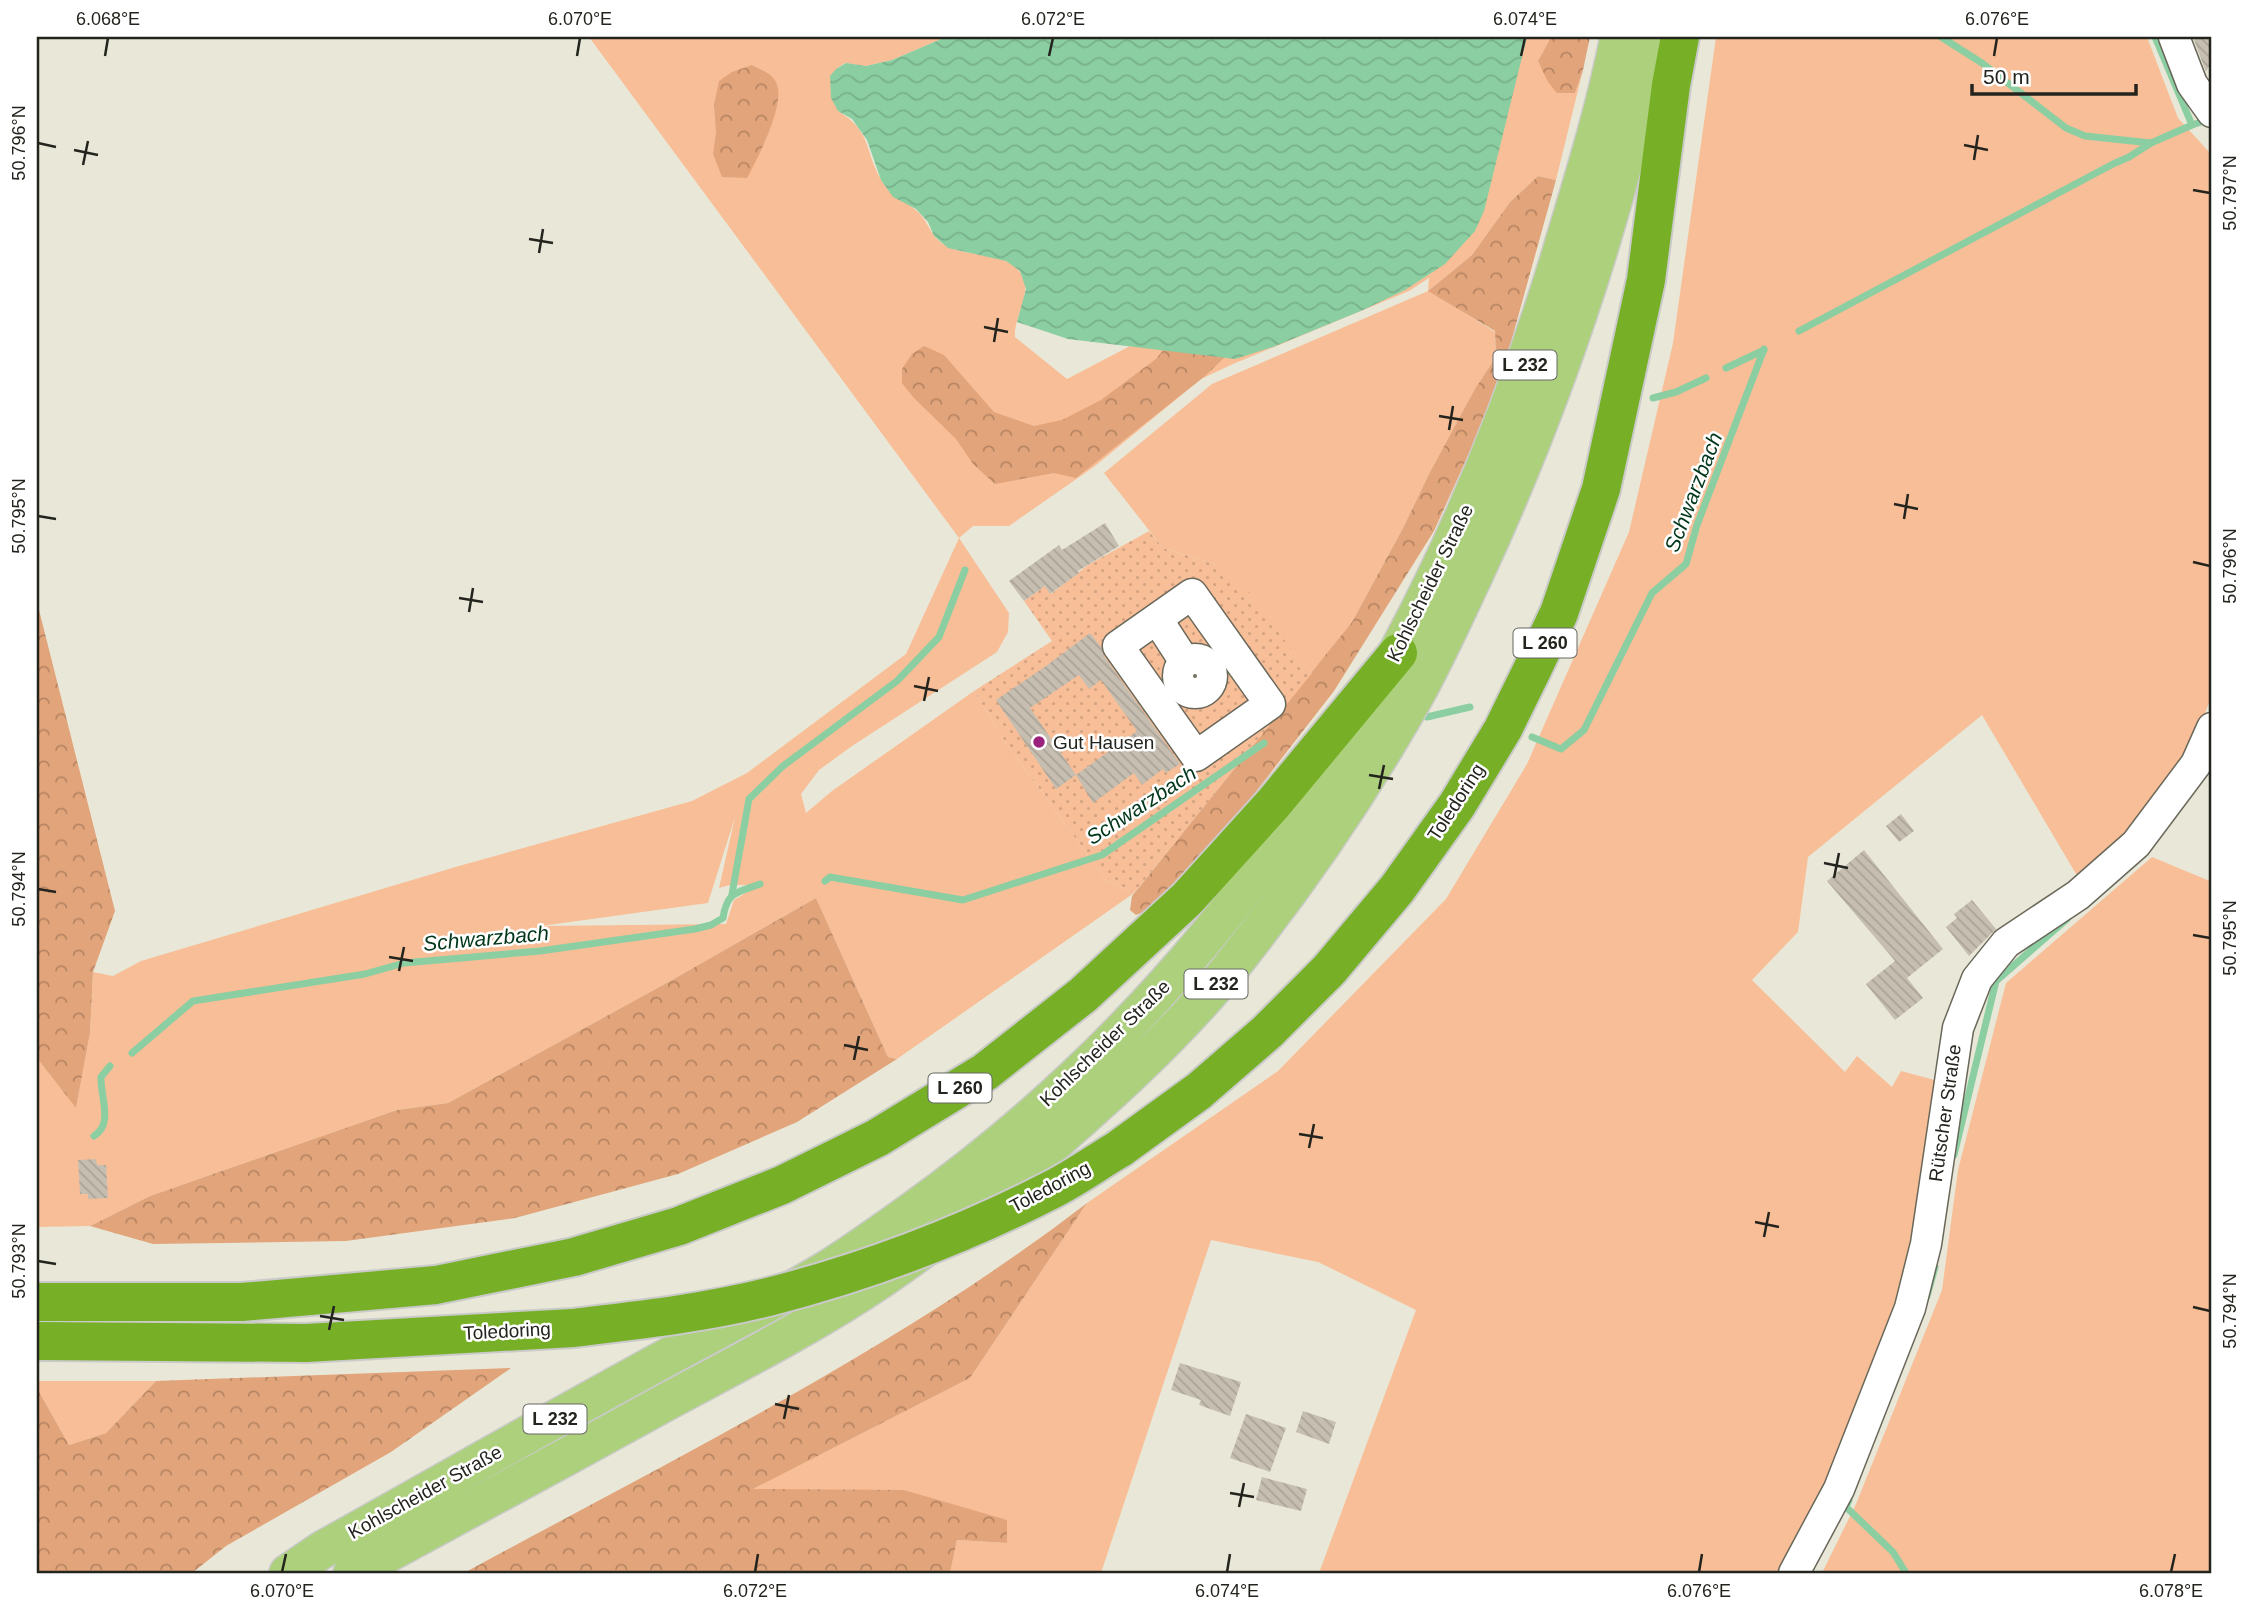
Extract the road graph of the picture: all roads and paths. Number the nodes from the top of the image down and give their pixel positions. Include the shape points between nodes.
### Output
1 (1619, 37) edge
2 (1654, 37) edge
3 (1679, 37) edge
4 (2174, 37) edge
5 (2212, 111) edge
6 (1157, 619) junction
7 (1398, 653) junction
8 (2212, 727) edge
9 (1235, 728) junction
10 (37, 1302) edge
11 (37, 1341) edge
12 (288, 1573) edge
13 (352, 1573) edge
14 (1794, 1573) edge

1 - 7 main road, Kohlscheider Straße / L 232 via 1585,173 1526,362 1442,568
2 - 13 main road, Kohlscheider Straße / L 232 via 1593,272 1523,468 1489,543 1431,667 1365,779 1224,975 1112,1093 952,1229 861,1293
3 - 11 highway, Toledoring / L 260, bridge via 1646,280 1628,368 1601,489 1559,613 1503,729 1457,805 1397,889 1329,970 1199,1091 1119,1149 1053,1189 923,1248 766,1297 671,1316 573,1328 306,1343
4 - 5 street via 2192,84
6 - 9 street via 1185,662 1178,674 1182,688 1194,694 1206,690
6 - 9 street via 1192,594 1270,704
6 - 9 street via 1118,646 1196,755
7 - 10 highway, L 260 via 1273,804 1186,899 1083,995 985,1072 877,1138 769,1190 679,1226 574,1257 436,1285 242,1302
7 - 12 main road, Kohlscheider Straße / L 232 via 1286,834 1194,954 1129,1024 1002,1141 916,1209 826,1270 334,1543
8 - 14 street, Rütscher Straße via 2196,764 2136,844 2078,895 2006,943 1977,979 1958,1028 1926,1244 1910,1308 1839,1489

